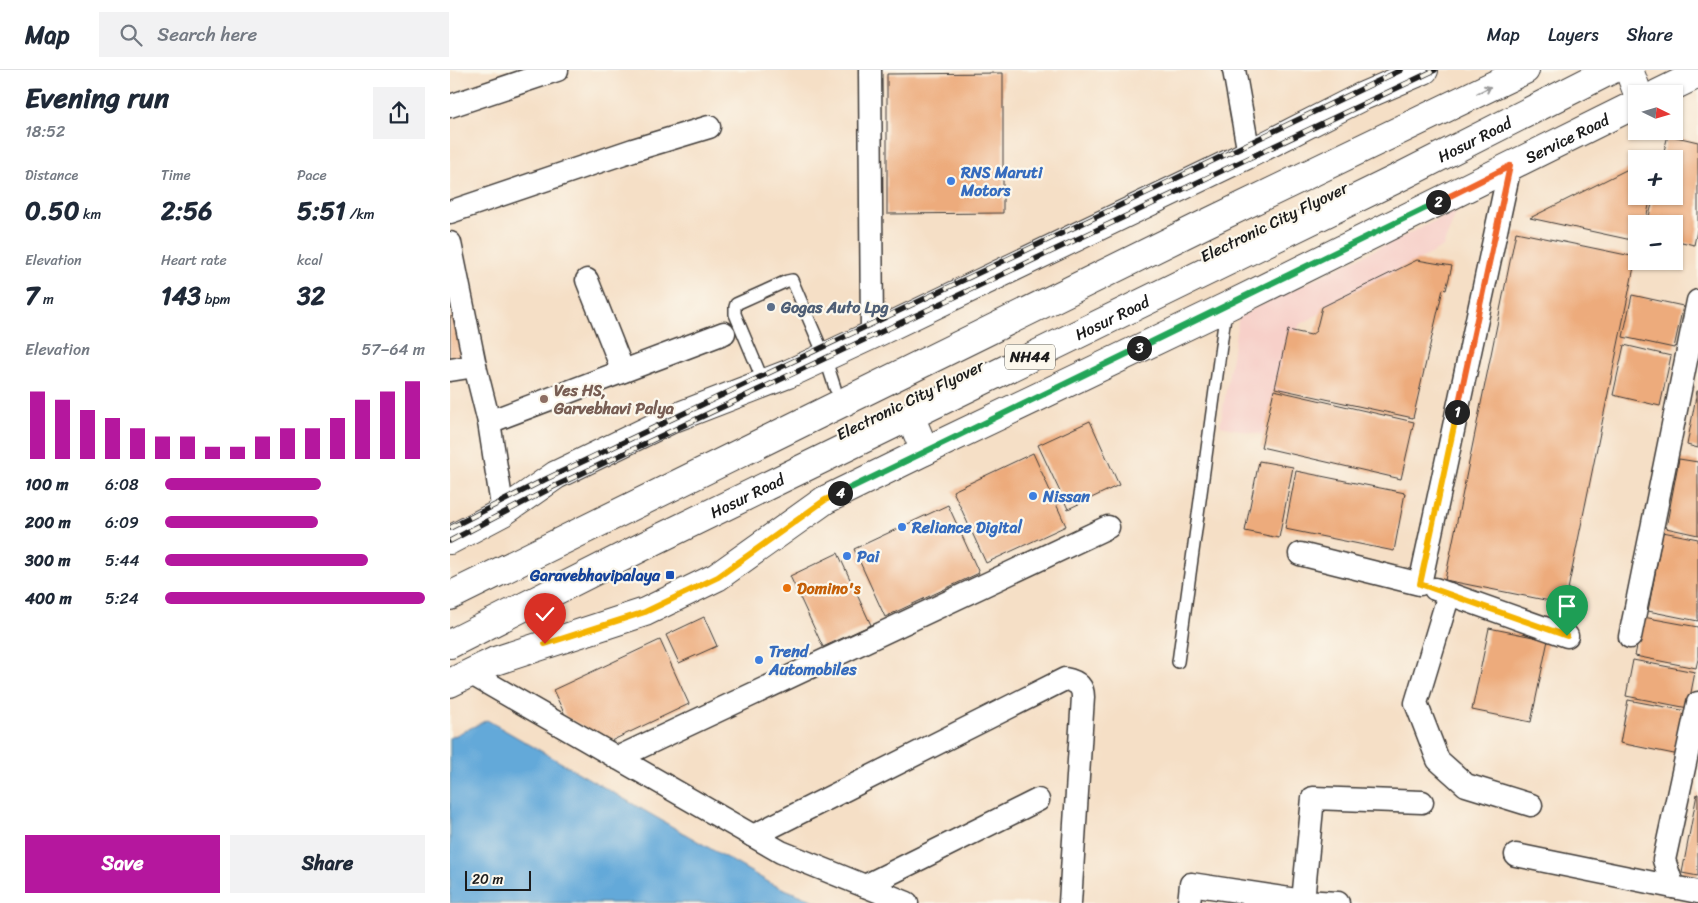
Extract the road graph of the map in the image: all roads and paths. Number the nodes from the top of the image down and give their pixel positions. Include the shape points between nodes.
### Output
1 (557, 70) edge
2 (870, 70) edge
3 (1234, 70) edge
4 (1424, 70) edge
5 (1484, 70) edge
6 (1525, 70) edge
7 (1586, 70) edge
8 (1611, 70) edge
9 (1629, 70) edge
10 (1698, 74) edge
11 (1635, 85) edge
12 (1675, 85) edge
13 (450, 106) edge
14 (1628, 108) edge
15 (709, 127) dead end
16 (1249, 154) junction
17 (1510, 166) junction
18 (450, 212) edge
19 (450, 243) edge
20 (587, 280) dead end
21 (1698, 301) edge
22 (1226, 307) junction
23 (724, 333) dead end
24 (872, 335) junction
25 (825, 357) junction
26 (475, 366) junction
27 (450, 370) edge
28 (622, 371) junction
29 (764, 383) junction
30 (835, 388) junction
31 (910, 416) junction
32 (489, 422) junction
33 (925, 451) junction
34 (503, 512) junction
35 (1108, 527) dead end
36 (450, 540) edge
37 (1300, 554) dead end
38 (450, 578) edge
39 (1420, 584) junction
40 (1449, 594) junction
41 (450, 596) edge
42 (450, 625) edge
43 (1567, 636) dead end
44 (1630, 638) dead end
45 (450, 644) edge
46 (1178, 662) dead end
47 (460, 678) edge
48 (1698, 703) edge
49 (617, 758) junction
50 (1038, 800) dead end
51 (1422, 802) dead end
52 (1531, 805) dead end
53 (753, 836) junction
54 (1516, 856) dead end
55 (865, 886) junction
56 (1673, 887) junction
57 (1698, 892) edge
58 (1302, 902) edge
59 (907, 903) edge
60 (1070, 903) edge
61 (1190, 903) edge
62 (1338, 903) edge

1 - 13 street
2 - 24 street
3 - 16 street
4 - 16 main road via 1361,97
5 - 30 main road
41 -> 6 main road, Electronic City Flyover
7 - 42 main road, Electronic City Flyover
8 - 31 main road, Hosur Road / NH44 via 1394,180
9 - 11 main road
10 - 12 main road
14 - 17 main road, Service Road
15 - 18 street
16 - 24 main road
17 - 22 main road, Service Road
17 - 39 street
19 - 26 street
20 - 28 street
21 - 44 street
22 - 33 main road, Service Road
22 - 46 lane
23 - 28 street
24 - 25 main road
25 - 29 main road
25 - 29 lane via 794,284 792,280 787,281 735,307
25 - 30 lane
26 - 27 street
26 - 32 street
28 - 32 street
29 - 34 main road via 674,418 612,448 556,476
30 - 38 main road
31 - 33 main road
31 - 45 main road, Hosur Road / NH44
32 - 34 street
33 - 47 main road, Service Road via 825,500 718,577 645,612 495,661
34 - 36 main road
35 - 49 street
37 - 39 street
39 - 40 street
40 - 43 street
40 - 52 street via 1416,703 1438,760 1466,785
47 - 49 street
48 - 56 street via 1664,860
49 - 53 street
50 - 55 street
51 - 58 street via 1313,798
53 - 55 street via 782,852
53 - 60 street via 1065,679 1072,680 1082,687 1083,697
54 - 56 street
55 - 59 street
56 - 57 street
58 - 61 street via 1192,884
58 - 62 street

